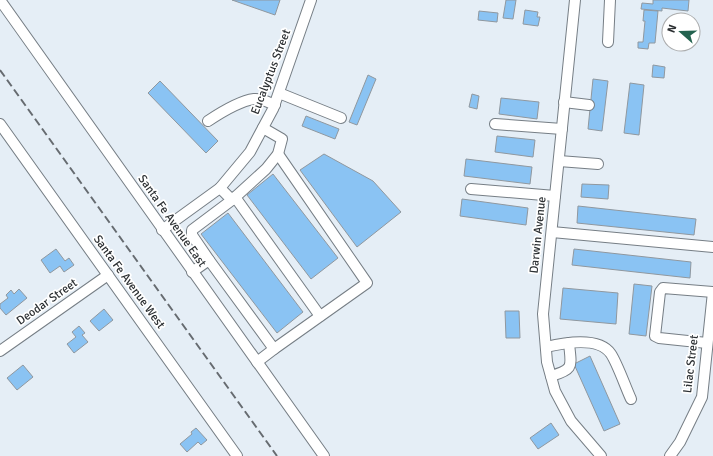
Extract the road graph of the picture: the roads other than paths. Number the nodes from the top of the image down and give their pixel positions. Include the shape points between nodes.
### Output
1 (311, 0) edge
2 (575, 0) edge
3 (610, 0) edge
4 (4, 2) edge
5 (608, 42) dead end
6 (279, 93) junction
7 (564, 102) junction
8 (274, 105) junction
9 (588, 105) dead end
10 (341, 118) dead end
11 (208, 120) dead end
12 (0, 124) edge
13 (495, 124) dead end
14 (263, 128) junction
15 (562, 129) junction
16 (278, 154) junction
17 (559, 161) junction
18 (598, 164) dead end
19 (220, 188) junction
20 (471, 190) dead end
21 (555, 196) junction
22 (234, 198) junction
23 (162, 230) junction
24 (552, 232) junction
25 (713, 247) edge
26 (210, 260) junction
27 (192, 272) junction
28 (108, 275) junction
29 (713, 292) edge
30 (320, 316) junction
31 (569, 343) junction
32 (707, 343) junction
33 (546, 347) junction
34 (274, 350) junction
35 (0, 351) edge
36 (257, 362) junction
37 (550, 376) junction
38 (631, 399) dead end
39 (234, 455) edge
40 (324, 456) edge
41 (601, 456) edge
42 (670, 456) edge

1 - 6 street, Eucalyptus Street
2 - 7 street, Darwin Avenue
3 - 5 street
4 - 23 street, Santa Fe Avenue East
6 - 8 street, Eucalyptus Street
6 - 10 street
7 - 9 street
7 - 15 street, Darwin Avenue
8 - 11 street via 253,99
8 - 14 street, Eucalyptus Street
12 - 28 street, Santa Fe Avenue West
13 - 15 street
14 - 16 street via 282,139
14 - 19 street, Eucalyptus Street via 250,152
15 - 17 street, Darwin Avenue
16 - 22 street via 266,170
16 - 30 street via 367,283
17 - 18 street
17 - 21 street, Darwin Avenue
19 - 22 street
19 - 23 street, Eucalyptus Street
20 - 21 street
21 - 24 street, Darwin Avenue
22 - 26 street via 192,230 192,235
22 - 30 street
23 - 27 street, Santa Fe Avenue East
24 - 25 street
24 - 33 street, Darwin Avenue via 543,314
26 - 27 street
26 - 34 street
27 - 36 street, Santa Fe Avenue East
28 - 35 street, Deodar Street
28 - 39 street, Santa Fe Avenue West
29 - 32 street, Lilac Street
29 - 32 street via 663,288 660,292 655,336
30 - 34 street
31 - 33 street
31 - 37 street via 569,368
31 - 38 street via 593,344 603,347 610,353
32 - 42 street, Lilac Street via 702,397 680,442
33 - 37 street, Darwin Avenue
34 - 36 street
36 - 40 street, Santa Fe Avenue East
37 - 41 street, Darwin Avenue via 571,421

